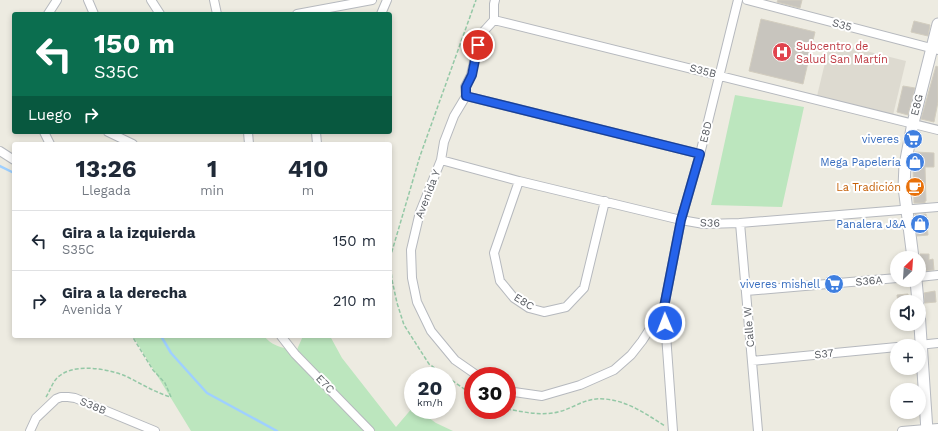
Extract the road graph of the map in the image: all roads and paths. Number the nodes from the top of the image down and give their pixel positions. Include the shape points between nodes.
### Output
1 (57, 0) edge
2 (88, 0) edge
3 (151, 0) edge
4 (214, 0) edge
5 (372, 0) edge
6 (387, 0) edge
7 (476, 0) edge
8 (496, 0) edge
9 (738, 0) edge
10 (747, 0) edge
11 (49, 12) edge
12 (93, 12) edge
13 (159, 12) edge
14 (217, 12) edge
15 (310, 12) edge
16 (381, 12) edge
17 (494, 20) junction
18 (938, 24) edge
19 (935, 49) edge
20 (720, 76) junction
21 (466, 96) junction
22 (912, 123) junction
23 (938, 130) edge
24 (112, 134) edge
25 (130, 142) edge
26 (0, 151) edge
27 (700, 154) junction
28 (12, 159) edge
29 (441, 160) junction
30 (520, 181) junction
31 (605, 201) junction
32 (938, 207) edge
33 (907, 209) junction
34 (681, 220) junction
35 (740, 223) junction
36 (392, 251) edge
37 (912, 251) edge
38 (938, 275) edge
39 (926, 276) edge
40 (890, 279) edge
41 (392, 280) edge
42 (746, 291) junction
43 (664, 307) junction
44 (133, 338) edge
45 (283, 338) edge
46 (938, 343) edge
47 (926, 344) edge
48 (890, 348) edge
49 (752, 361) junction
50 (434, 367) edge
51 (465, 367) edge
52 (925, 375) edge
53 (516, 392) edge
54 (46, 398) dead end
55 (516, 410) edge
56 (669, 429) edge
57 (931, 430) edge
58 (30, 431) edge
59 (155, 431) edge
60 (370, 431) edge
61 (758, 431) edge
62 (902, 431) edge

1 - 11 street
2 - 12 street
3 - 13 street
4 - 14 street
5 - 15 street
6 - 16 street
7 - 36 path via 420,156
8 - 17 street
9 - 20 street, E8D
10 - 19 street, S35
17 - 20 street, S35B
17 - 21 street, Avenida Y via 484,30 478,45 472,75 466,87
18 - 19 street, E8G
19 - 22 street, E8G
20 - 22 street, S35B
20 - 27 street, E8D
21 - 27 street
21 - 29 street, Avenida Y via 454,116 444,142
22 - 23 street, S35B
22 - 33 street, E8G via 905,165
24 - 25 street
26 - 28 street
27 - 34 street, E8D
29 - 30 street, S36
29 - 51 street, Avenida Y via 420,212 411,250 412,278 417,302 431,331 455,360
30 - 31 street, S36
30 - 31 street, E8C via 494,252 500,281 514,298 529,308 544,312 566,307 584,288
31 - 34 street, S36
32 - 33 street, S36
33 - 35 street, S36
33 - 37 street, E8G
34 - 35 street, S36 via 704,224
34 - 43 street, E8D
35 - 42 street, Calle W
38 - 39 street
40 - 42 street, S36A
41 - 50 path via 404,325
42 - 49 street, Calle W
43 - 53 street via 631,355 614,370 580,385 542,396
43 - 56 street, E8D
44 - 54 path via 153,370 165,383 171,397 122,375 81,367 64,372 56,378
45 - 60 street, E7C
46 - 47 street
48 - 49 street, S37
49 - 61 street, Calle W
52 - 57 street
55 - 56 path via 541,415 559,412 584,401 604,399 627,404
57 - 62 street
58 - 59 street, S38B via 36,418 61,397 75,398

